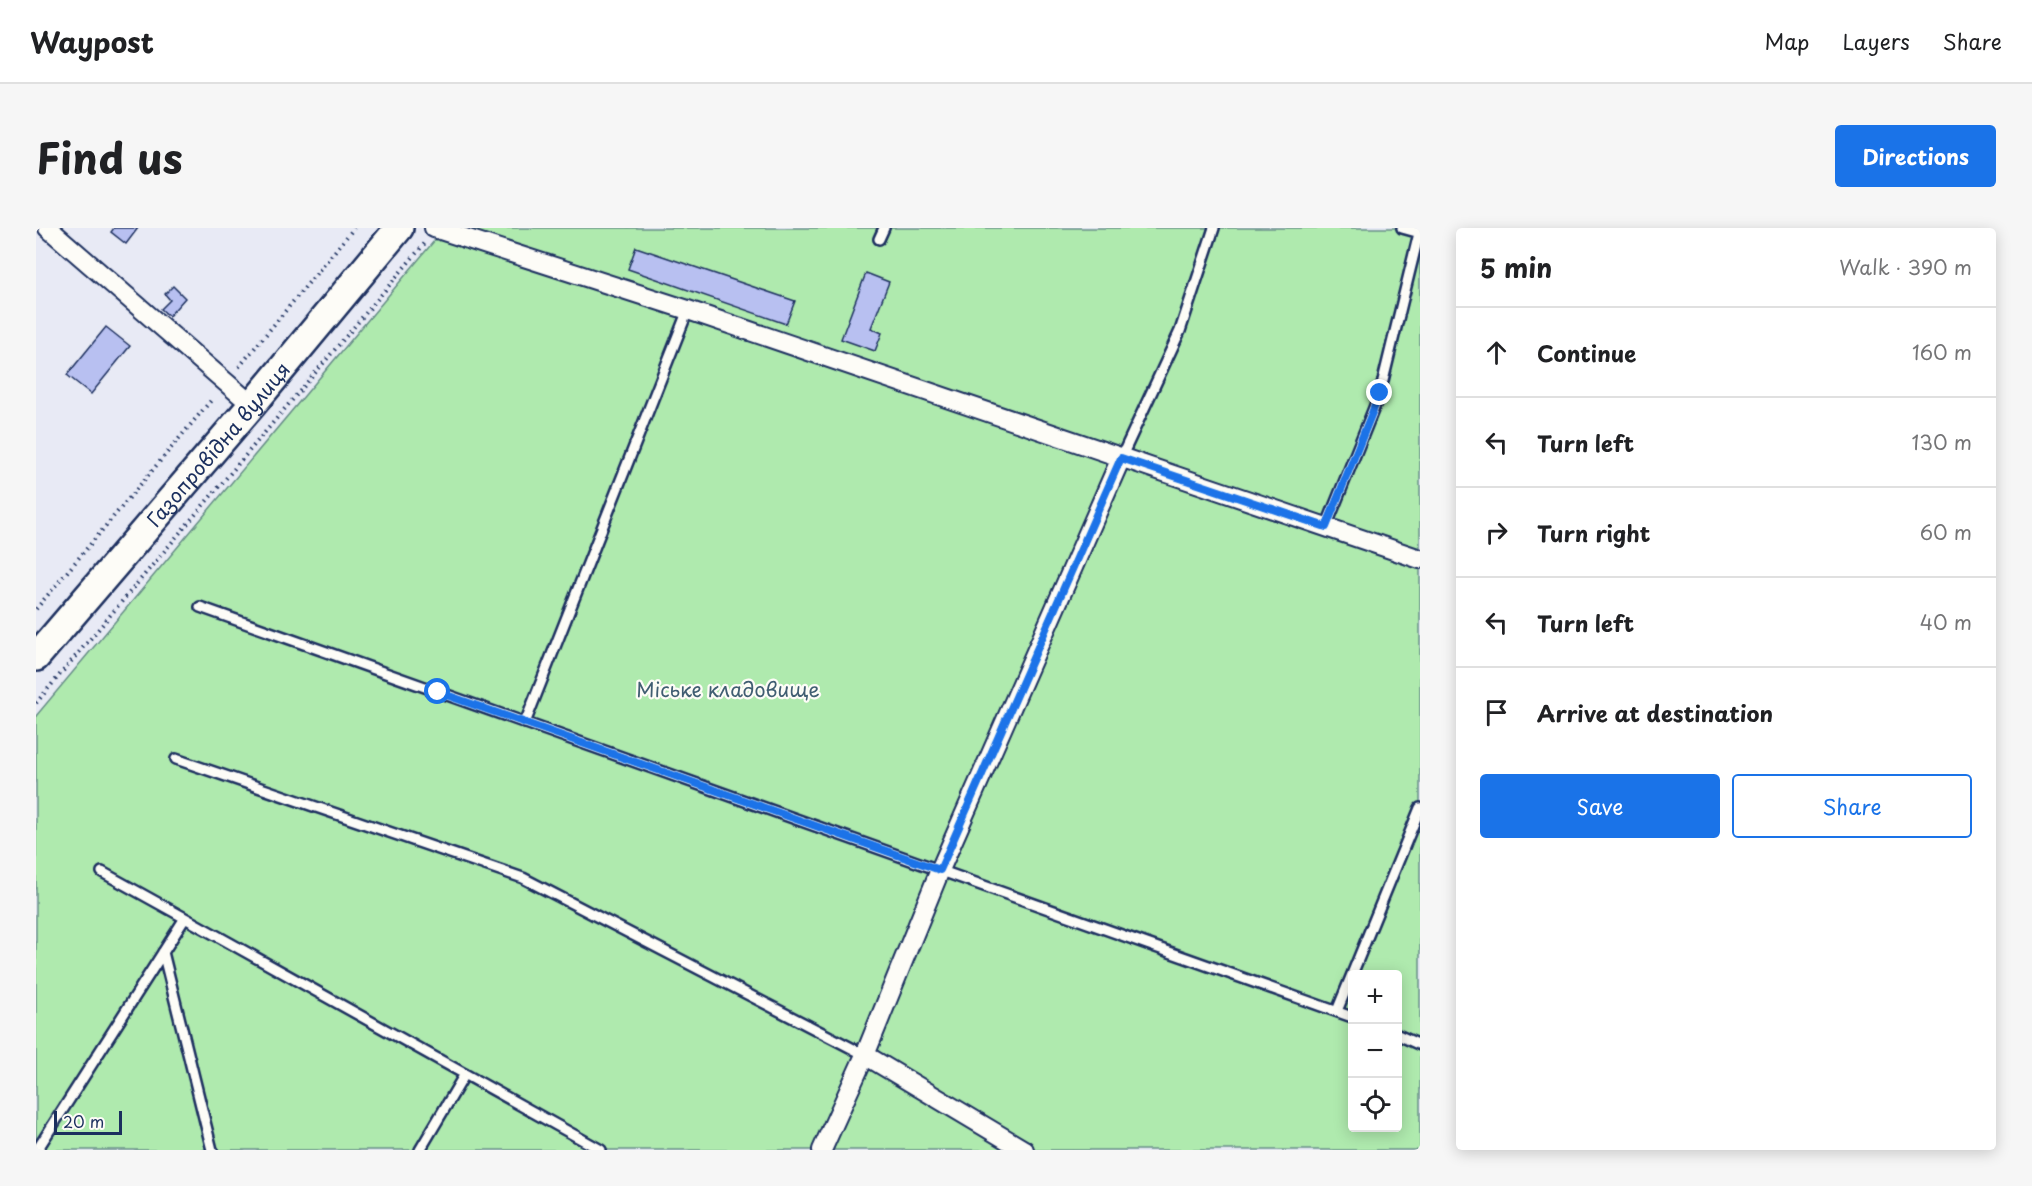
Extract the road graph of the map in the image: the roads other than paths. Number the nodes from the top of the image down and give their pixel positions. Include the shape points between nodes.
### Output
1 (48, 228) edge
2 (399, 228) edge
3 (884, 228) edge
4 (1214, 228) edge
5 (1402, 228) edge
6 (435, 229) edge
7 (1420, 232) edge
8 (879, 239) dead end
9 (688, 310) junction
10 (252, 405) junction
11 (1121, 458) junction
12 (1326, 527) junction
13 (1420, 559) edge
14 (200, 607) dead end
15 (36, 657) edge
16 (525, 723) junction
17 (176, 759) dead end
18 (1420, 808) edge
19 (940, 870) junction
20 (102, 872) dead end
21 (185, 918) junction
22 (163, 952) junction
23 (1337, 1011) junction
24 (1348, 1015) edge
25 (1402, 1037) edge
26 (1420, 1045) edge
27 (865, 1055) junction
28 (465, 1074) junction
29 (37, 1150) edge
30 (212, 1150) edge
31 (420, 1150) edge
32 (601, 1150) edge
33 (822, 1150) edge
34 (1024, 1150) edge

1 - 10 street
2 - 10 main road, Газопровідна вулиця
3 - 8 lane
4 - 11 lane via 1180,331
5 - 7 lane
6 - 9 street
7 - 12 lane via 1380,393
9 - 11 street
9 - 16 lane
10 - 15 main road, Газопровідна вулиця
11 - 12 street
11 - 19 street
12 - 13 street
14 - 16 lane
16 - 19 lane
17 - 27 lane via 523,878
18 - 23 lane
19 - 23 lane
19 - 27 street
20 - 21 lane
21 - 22 lane
21 - 28 lane
22 - 29 lane
22 - 30 lane
23 - 24 lane
25 - 26 lane
27 - 33 street
27 - 34 street
28 - 31 lane
28 - 32 lane

